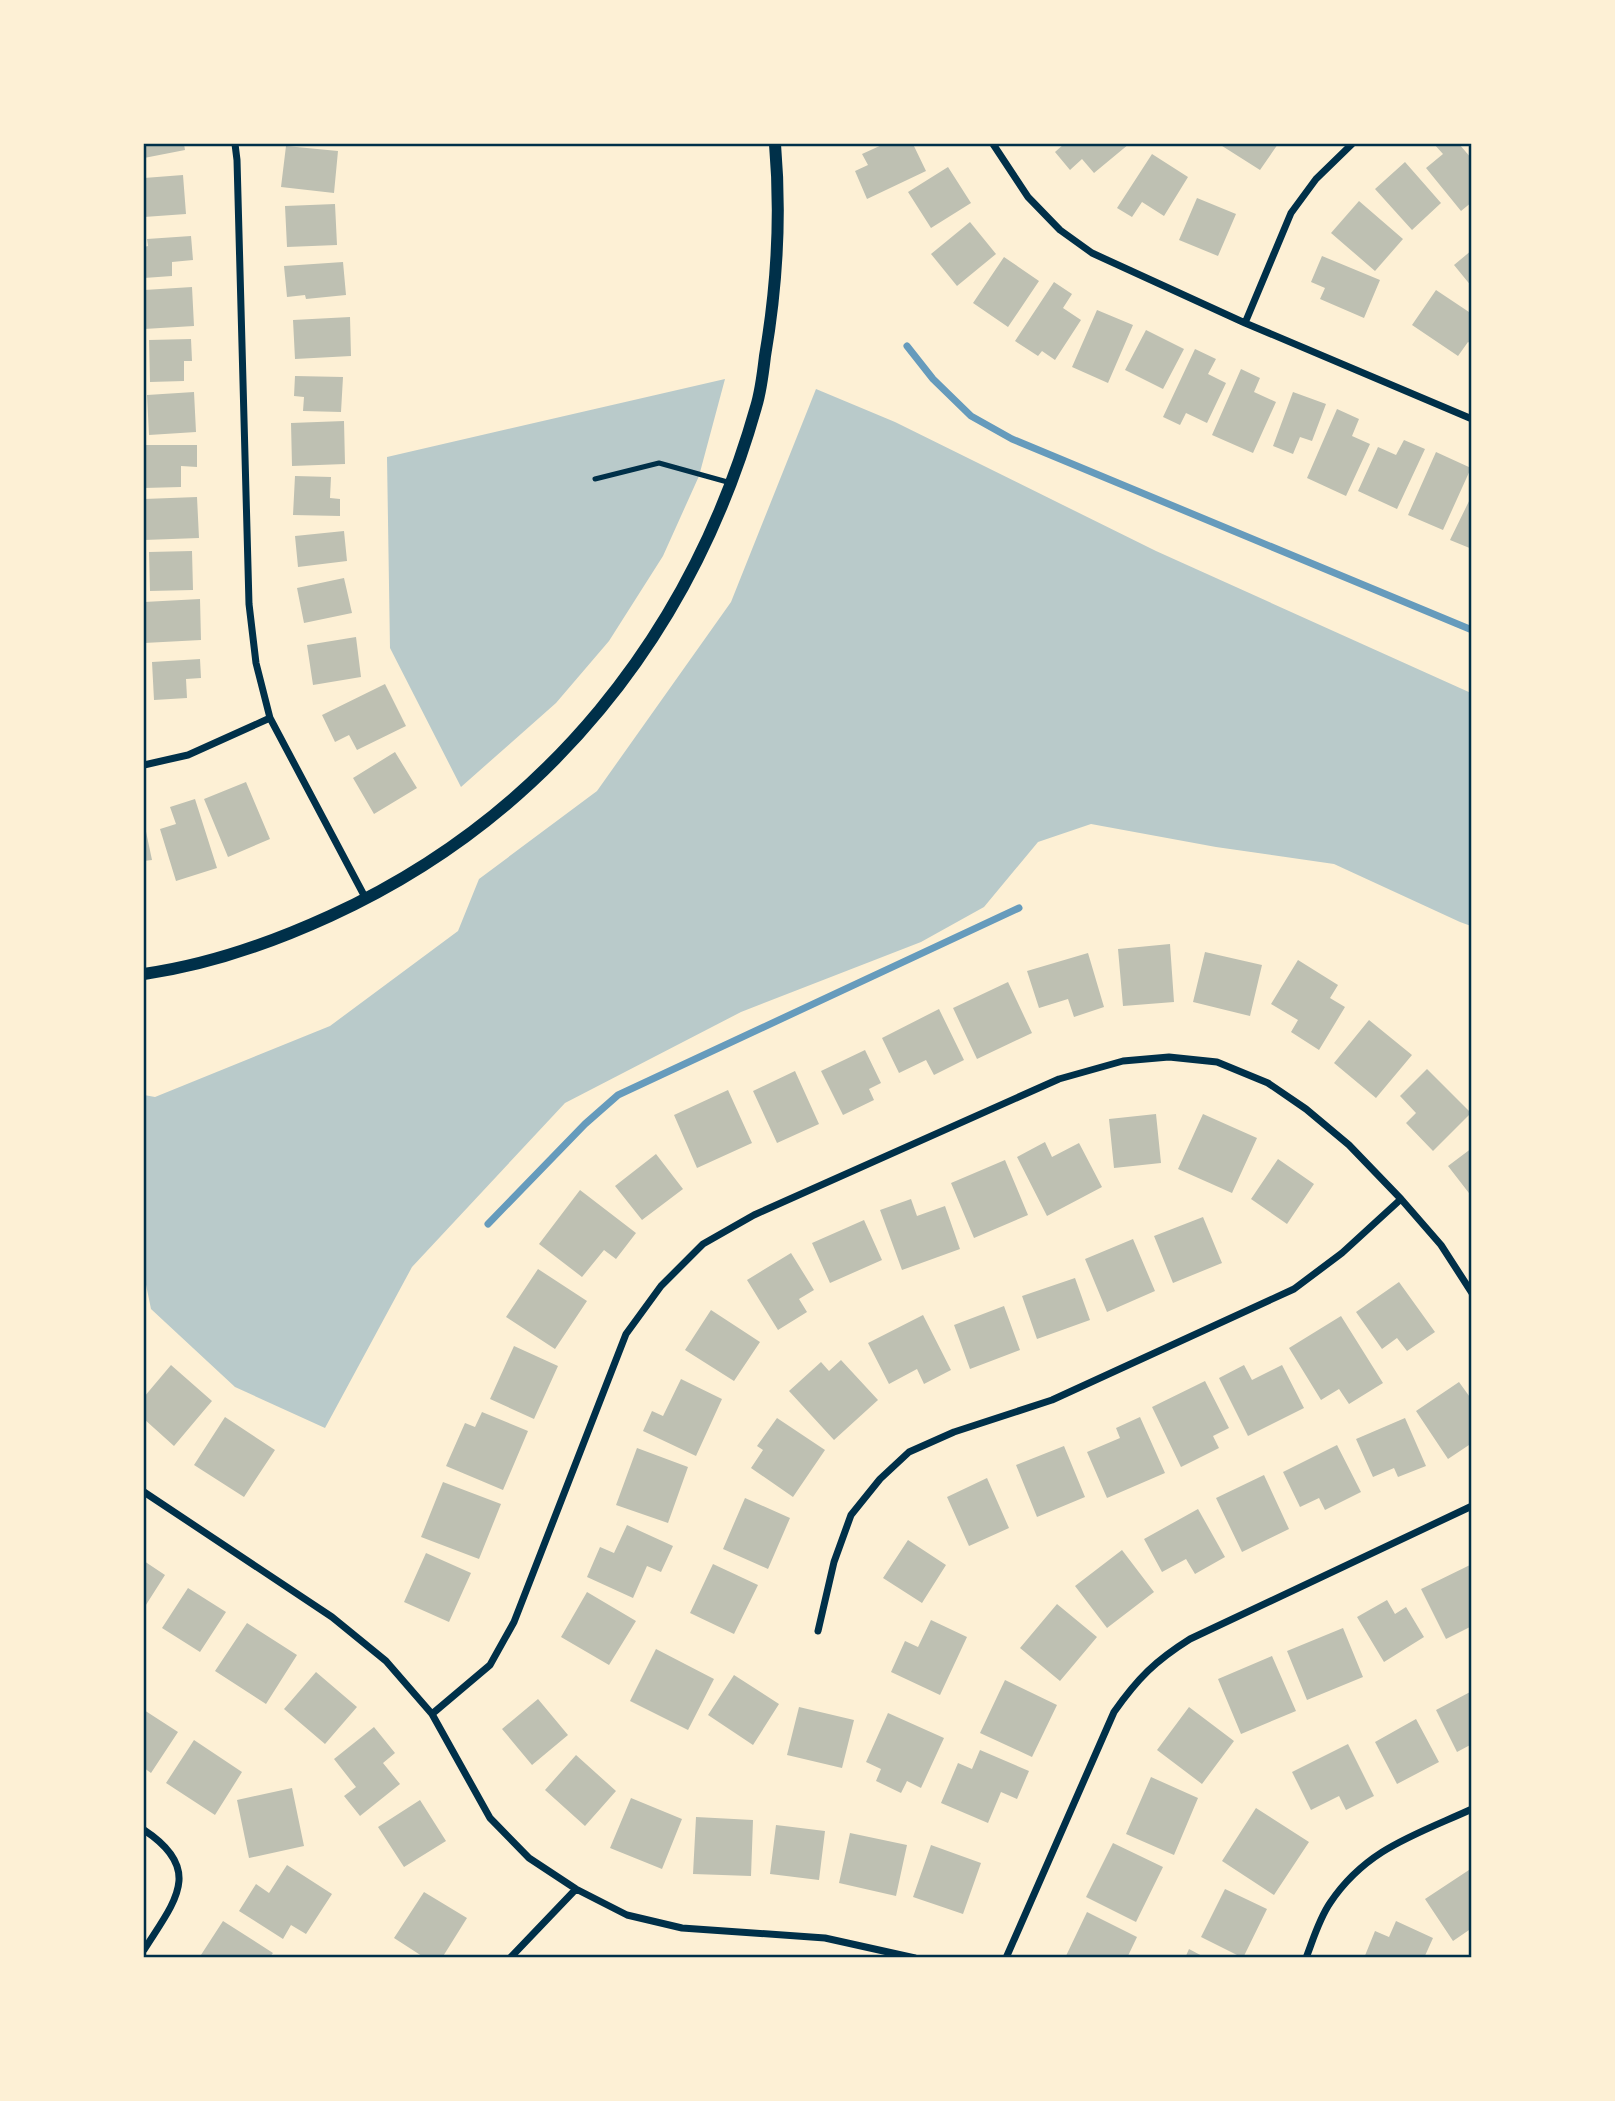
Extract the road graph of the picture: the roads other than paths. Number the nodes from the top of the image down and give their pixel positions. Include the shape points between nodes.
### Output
1 (235, 144) edge
2 (775, 144) edge
3 (993, 144) edge
4 (1352, 144) edge
5 (1245, 323) junction
6 (1472, 419) edge
7 (595, 479) dead end
8 (731, 483) junction
9 (270, 718) junction
10 (144, 765) edge
11 (366, 899) junction
12 (144, 974) edge
13 (1401, 1199) junction
14 (1472, 1293) edge
15 (144, 1492) edge
16 (1472, 1506) edge
17 (818, 1631) dead end
18 (432, 1714) junction
19 (1472, 1809) edge
20 (144, 1830) edge
21 (576, 1889) junction
22 (144, 1950) edge
23 (510, 1958) edge
24 (915, 1958) edge
25 (1006, 1958) edge
26 (1306, 1958) edge

1 - 9 street via 249,604 256,663
2 - 8 street via 777,248 771,320 757,405
3 - 5 street via 1028,197 1060,230 1092,253
4 - 5 street via 1316,179 1292,213
5 - 6 street
7 - 8 lane via 659,463
8 - 11 street via 682,591 632,670 576,739 503,808 438,858
9 - 10 street via 188,754
9 - 11 street
11 - 12 street via 237,953
13 - 14 street via 1441,1245
13 - 17 street via 1294,1289 1052,1400 909,1452 851,1515
13 - 18 street via 1349,1145 1268,1083 1217,1062 1169,1057 1123,1061 1059,1079 754,1215 703,1244 662,1286 626,1334 514,1622 490,1665
15 - 18 street via 332,1617 386,1661
16 - 25 street via 1191,1639 1161,1657 1134,1683 1114,1712
18 - 21 street via 490,1818 529,1857
19 - 26 street via 1386,1848 1353,1872 1328,1905
20 - 22 street via 174,1857 180,1878 175,1900
21 - 23 street
21 - 24 street via 627,1916 682,1928 825,1938

